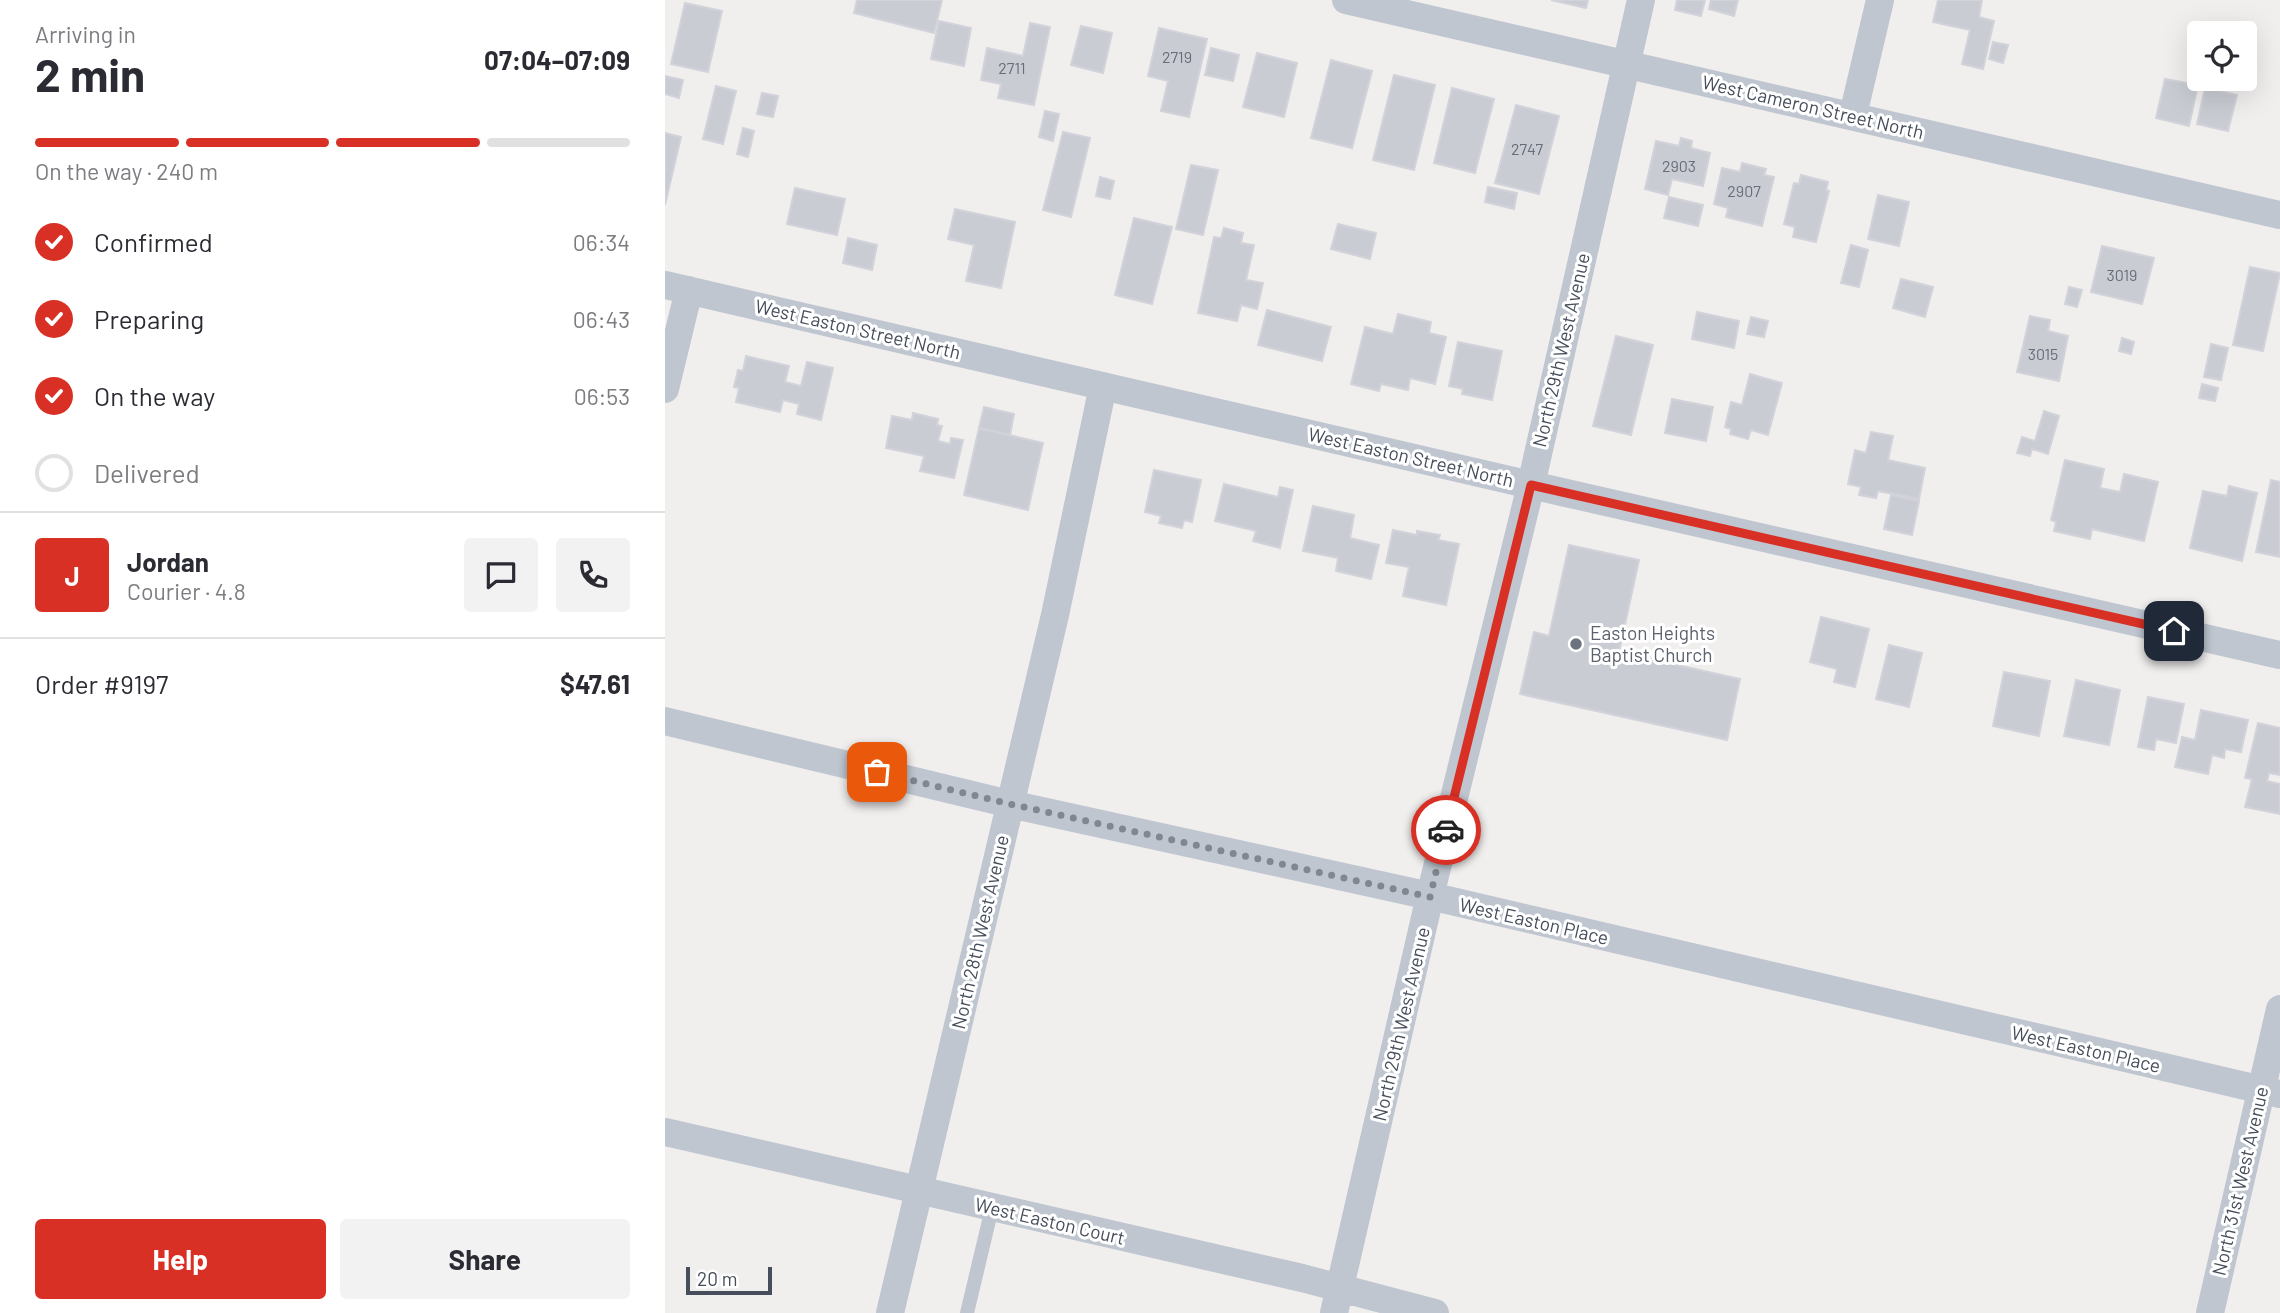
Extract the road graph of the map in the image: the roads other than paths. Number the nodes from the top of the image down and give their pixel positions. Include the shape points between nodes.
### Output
1 (1346, 0) edge
2 (1641, 0) edge
3 (1880, 0) edge
4 (1626, 65) junction
5 (1853, 115) junction
6 (2280, 215) edge
7 (677, 287) edge
8 (1103, 386) junction
9 (665, 389) edge
10 (1531, 485) junction
11 (2280, 655) edge
12 (665, 721) edge
13 (1010, 804) junction
14 (1430, 897) junction
15 (2280, 1009) edge
16 (2270, 1092) edge
17 (665, 1132) edge
18 (918, 1191) junction
19 (992, 1208) junction
20 (1337, 1300) edge
21 (890, 1313) edge
22 (967, 1313) edge
23 (1435, 1313) edge
24 (2210, 1313) edge

1 - 4 street, West Cameron Street North
2 - 4 street, North 29th West Avenue
3 - 5 street
4 - 5 street, West Cameron Street North
4 - 10 street, North 29th West Avenue
5 - 6 street, West Cameron Street North
7 - 8 street, West Easton Street North
7 - 9 street
8 - 10 street, West Easton Street North
8 - 13 street, North 28th West Avenue
10 - 11 street, West Easton Street North
10 - 14 street, North 29th West Avenue
12 - 13 street, West Easton Place
13 - 14 street, West Easton Place
13 - 18 street, North 28th West Avenue
14 - 16 street, West Easton Place
14 - 20 street, North 29th West Avenue
15 - 16 street, North 31st West Avenue
16 - 24 street, North 31st West Avenue
17 - 18 street, West Easton Court
18 - 19 street, West Easton Court
18 - 21 street, North 28th West Avenue
19 - 20 street, West Easton Court
19 - 22 lane
20 - 23 street, West Easton Court

